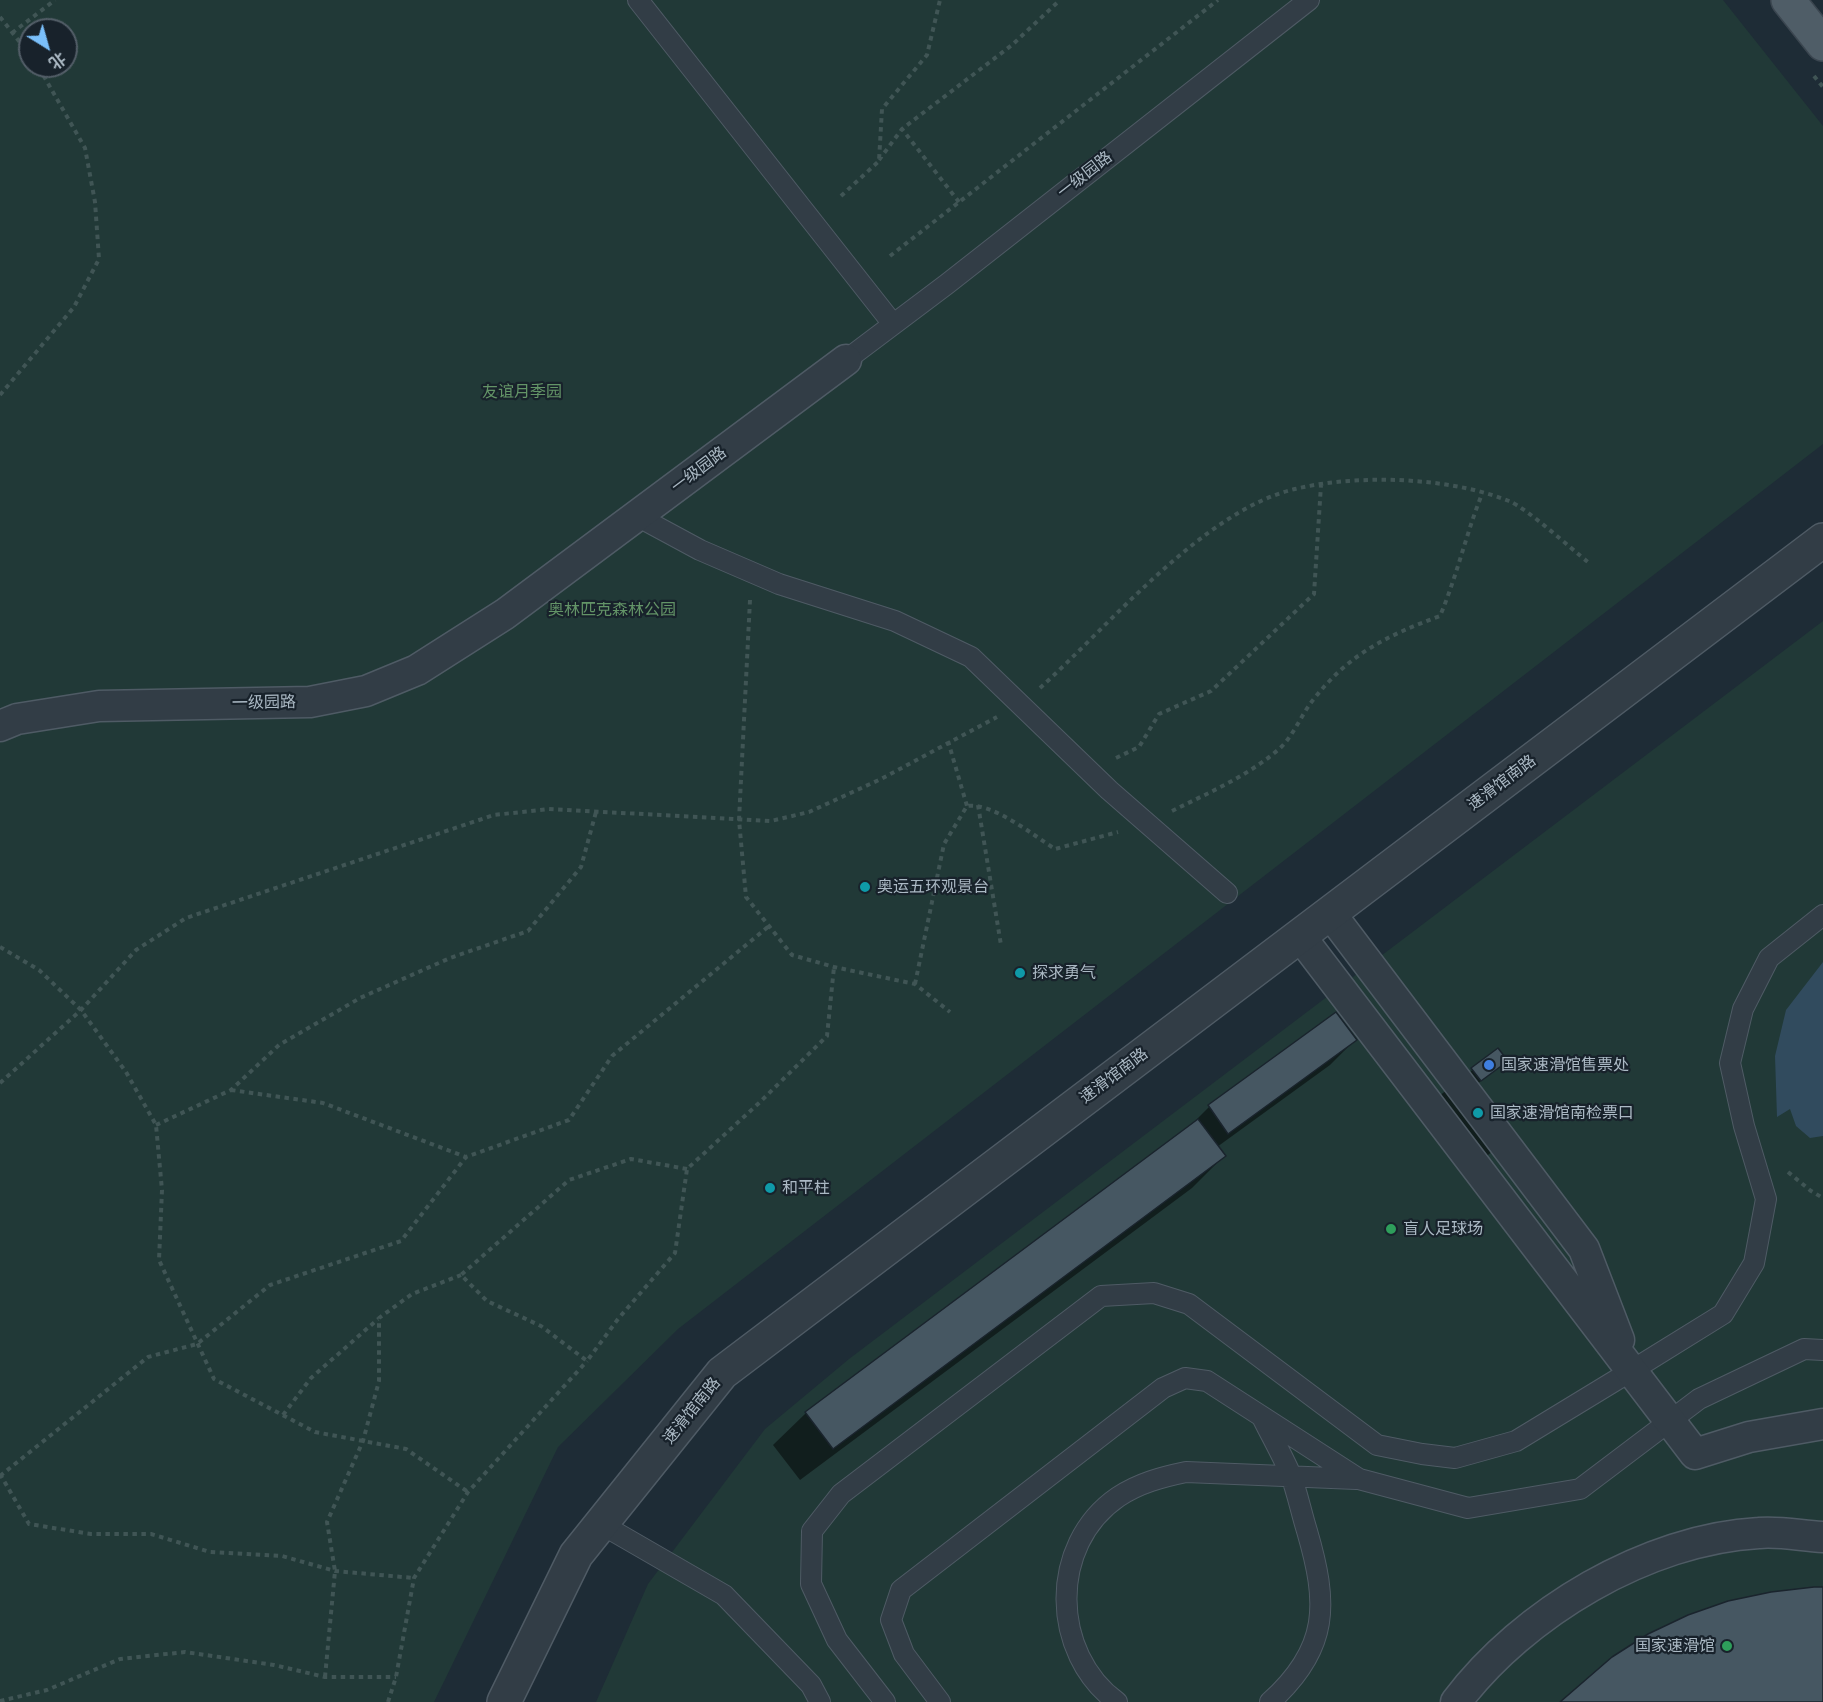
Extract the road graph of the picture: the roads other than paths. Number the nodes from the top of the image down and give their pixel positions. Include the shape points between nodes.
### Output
1 (638, 0) edge
2 (1309, 0) edge
3 (1788, 0) edge
4 (1823, 44) edge
5 (892, 324) junction
6 (846, 360) joint
7 (637, 516) junction
8 (1823, 540) edge
9 (0, 726) edge
10 (1227, 893) dead end
11 (1330, 913) junction
12 (1823, 915) edge
13 (1300, 936) junction
14 (1823, 1350) edge
15 (1631, 1371) junction
16 (1263, 1419) junction
17 (1670, 1422) junction
18 (1823, 1424) edge
19 (1290, 1474) junction
20 (1359, 1479) junction
21 (601, 1524) junction
22 (1823, 1537) edge
23 (504, 1702) edge
24 (820, 1702) edge
25 (885, 1702) edge
26 (940, 1702) edge
27 (1117, 1702) edge
28 (1270, 1702) edge
29 (1456, 1702) edge

1 - 5 lane
2 - 5 lane, 一级园路
3 - 4 main road
5 - 6 lane, 一级园路
6 - 7 street, 一级园路
7 - 9 street, 一级园路 via 505,614 417,670 366,691 310,702 99,706 17,719
7 - 10 lane via 700,550 779,584 894,621 971,657 1090,771
8 - 11 street, 速滑馆南路
11 - 13 street, 速滑馆南路
11 - 15 street via 1584,1249
12 - 15 lane via 1769,958 1743,1009 1730,1063 1766,1199 1754,1263 1722,1314
13 - 15 street
13 - 21 street, 速滑馆南路 via 722,1373
14 - 17 lane via 1804,1349 1699,1399
15 - 17 street
15 - 25 lane via 1516,1441 1455,1458 1422,1454 1377,1444 1189,1304 1154,1293 1101,1296 841,1494 812,1531 811,1584 837,1640
16 - 19 lane
16 - 20 lane
16 - 26 lane via 1207,1382 1185,1378 1163,1388 901,1590 891,1620 904,1654
17 - 18 street via 1695,1454 1749,1437
17 - 20 lane via 1580,1489 1468,1508
19 - 20 lane
19 - 27 lane via 1186,1472 1162,1477 1116,1498 1098,1515 1072,1558 1066,1608 1078,1656 1091,1677
19 - 28 lane via 1318,1568 1320,1617 1304,1665
21 - 23 street, 速滑馆南路 via 576,1555
21 - 24 lane via 724,1595 811,1685
22 - 29 street via 1760,1532 1680,1549 1624,1571 1566,1602 1529,1628 1494,1658

